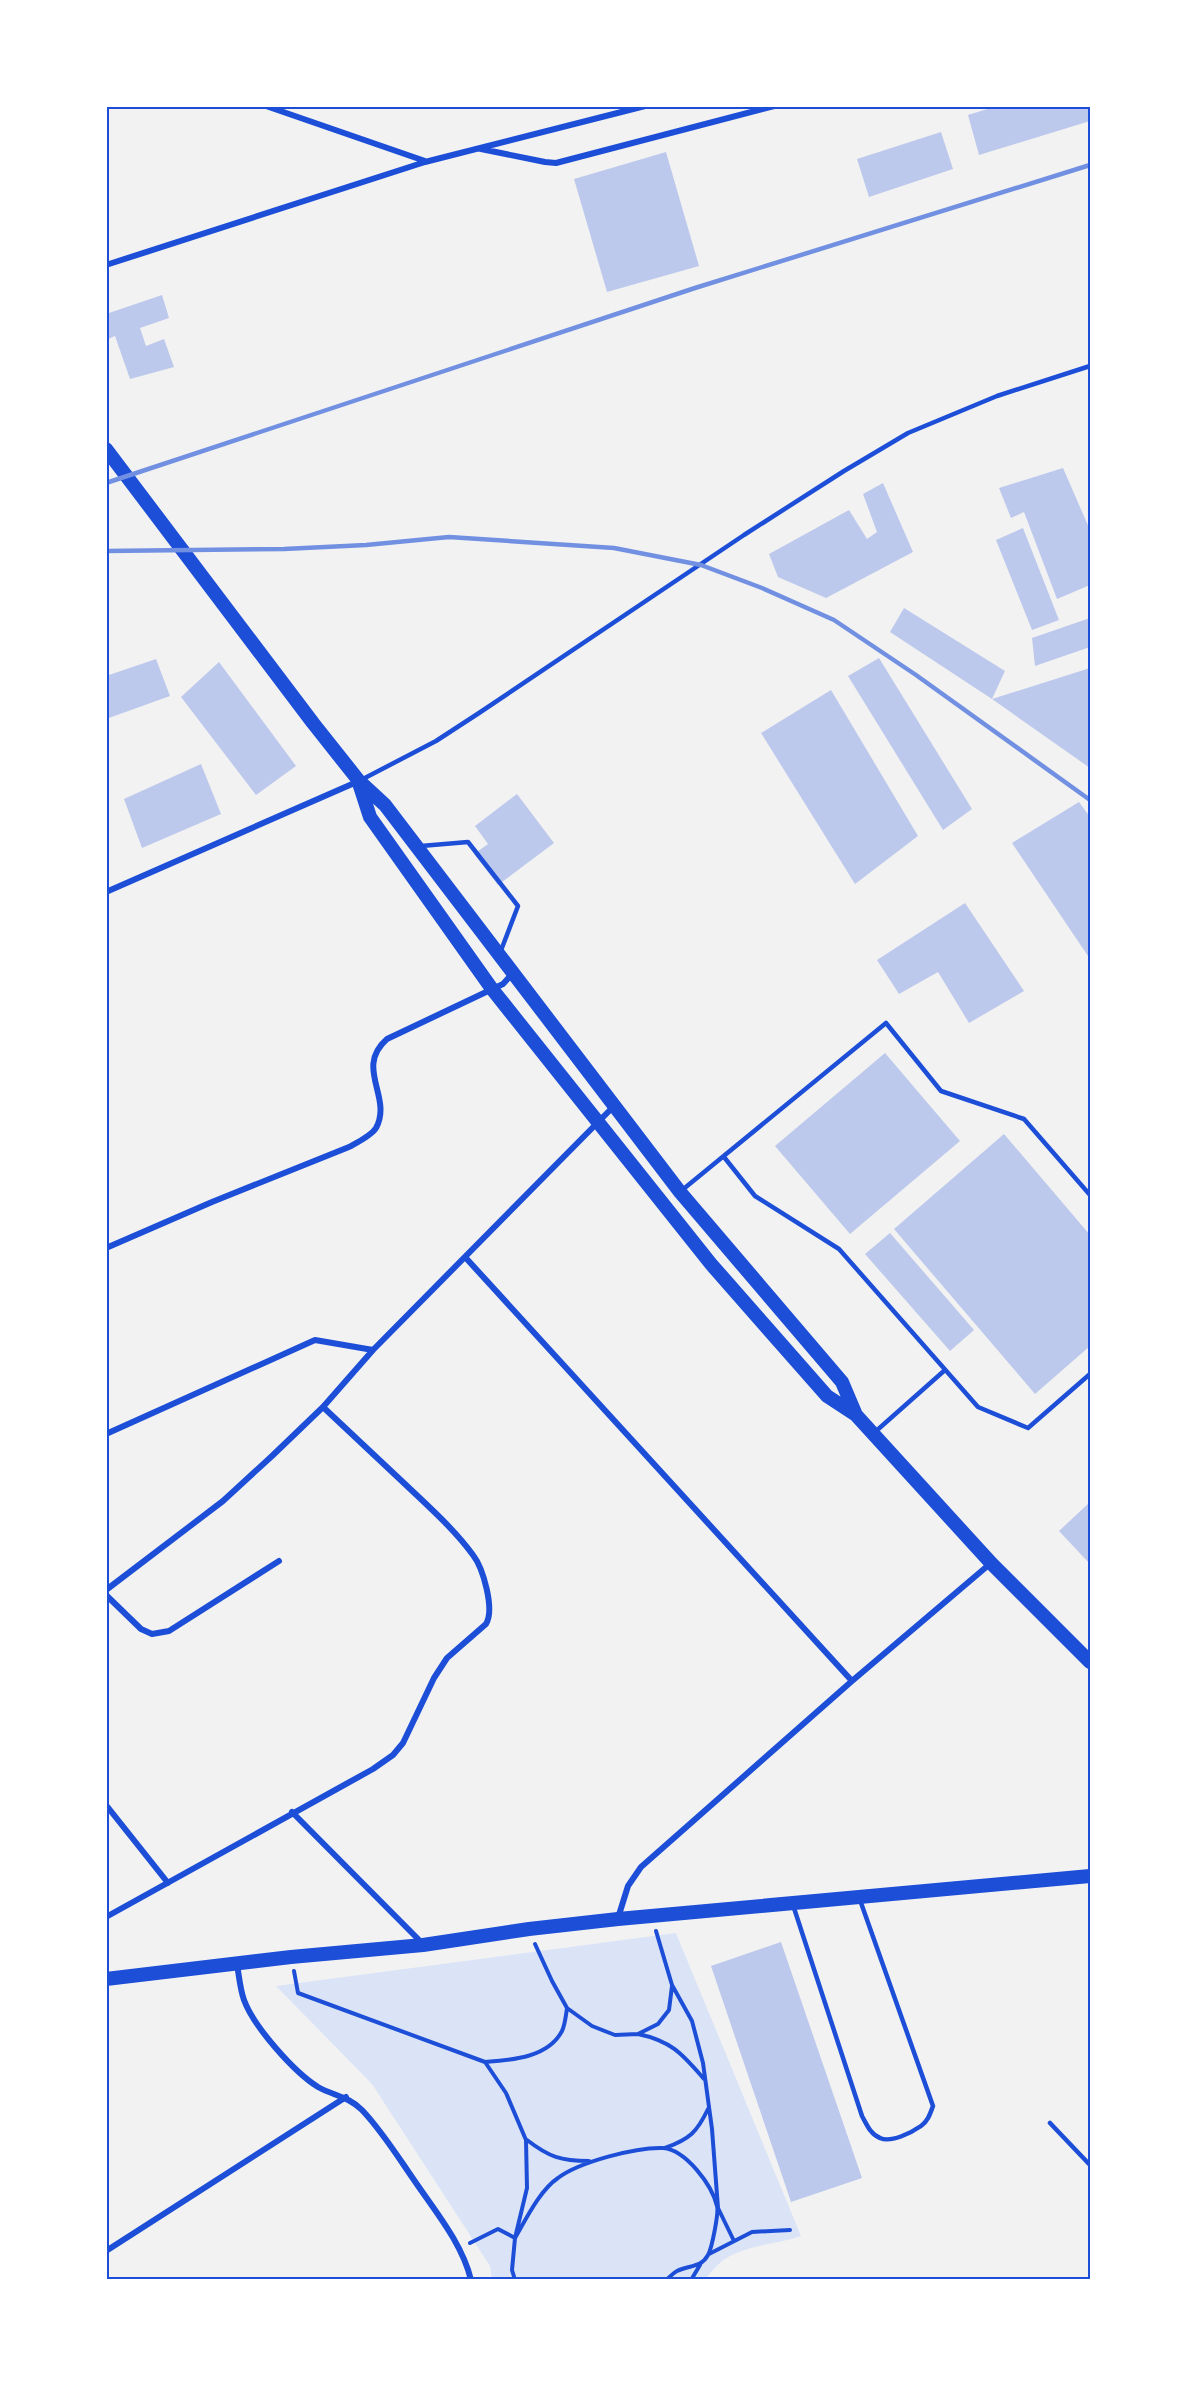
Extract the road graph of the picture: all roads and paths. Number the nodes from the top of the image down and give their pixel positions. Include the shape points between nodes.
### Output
1 (266, 106) edge
2 (645, 106) edge
3 (774, 106) edge
4 (478, 148) junction
5 (425, 162) junction
6 (106, 265) edge
7 (1090, 366) edge
8 (106, 450) edge
9 (359, 781) junction
10 (417, 847) junction
11 (106, 892) edge
12 (499, 955) junction
13 (513, 973) junction
14 (492, 989) junction
15 (613, 1107) junction
16 (597, 1122) junction
17 (724, 1157) junction
18 (680, 1192) junction
19 (1090, 1195) edge
20 (106, 1248) edge
21 (465, 1257) junction
22 (374, 1350) junction
23 (945, 1370) junction
24 (1090, 1374) edge
25 (323, 1407) junction
26 (856, 1415) junction
27 (106, 1434) edge
28 (873, 1434) junction
29 (279, 1561) dead end
30 (991, 1563) junction
31 (106, 1590) edge
32 (106, 1595) edge
33 (1090, 1662) edge
34 (852, 1681) junction
35 (106, 1805) edge
36 (292, 1812) junction
37 (1088, 1879) edge
38 (168, 1883) junction
39 (859, 1897) junction
40 (792, 1903) junction
41 (651, 1916) junction
42 (106, 1917) edge
43 (618, 1919) junction
44 (529, 1929) junction
45 (423, 1945) junction
46 (291, 1957) junction
47 (237, 1964) junction
48 (106, 1979) edge
49 (672, 1985) junction
50 (567, 2008) junction
51 (638, 2034) junction
52 (485, 2062) junction
53 (705, 2080) junction
54 (346, 2097) junction
55 (709, 2108) junction
56 (1050, 2123) dead end
57 (526, 2140) junction
58 (664, 2148) junction
59 (593, 2161) junction
60 (1090, 2165) edge
61 (718, 2208) junction
62 (790, 2230) dead end
63 (515, 2238) junction
64 (734, 2241) junction
65 (459, 2248) junction
66 (106, 2252) edge
67 (709, 2254) junction
68 (700, 2265) junction
69 (471, 2280) edge
70 (515, 2280) edge
71 (666, 2280) edge
72 (692, 2280) edge

1 - 5 street
2 - 4 street
3 - 4 street via 556,162
4 - 5 street
5 - 6 street
7 - 9 lane via 997,396 908,433 744,535 436,741
8 - 9 main road
9 - 10 main road via 385,805
9 - 11 street
9 - 14 main road via 370,817
10 - 12 main road
10 - 12 lane via 468,842 518,906
12 - 13 main road
13 - 14 street
13 - 15 main road
14 - 16 main road
14 - 20 street via 380,1045 373,1057 381,1115 375,1130 363,1139
15 - 16 street
15 - 18 main road
16 - 21 street
16 - 26 main road via 711,1264 826,1396
17 - 18 lane
17 - 19 lane via 886,1023 942,1091 1024,1119
17 - 23 lane via 755,1196 839,1249
18 - 26 main road via 842,1382
21 - 22 street
21 - 34 street
22 - 25 street
22 - 27 street via 315,1340
23 - 24 lane via 978,1407 1028,1428
23 - 28 lane
25 - 31 street via 223,1501
25 - 36 street via 455,1533 475,1557 490,1611 486,1624 447,1658 393,1755
26 - 28 main road
28 - 30 main road
29 - 32 street via 170,1631 152,1634 141,1629
30 - 33 main road
30 - 34 street
34 - 43 street via 641,1867 628,1886
35 - 38 street
36 - 38 street
36 - 45 street
37 - 39 main road
38 - 42 street
39 - 40 main road
39 - 40 lane via 933,2106 930,2117 921,2126 891,2140 870,2130 862,2116
40 - 41 main road
41 - 43 main road
41 - 49 path
43 - 44 main road
44 - 45 main road
44 - 50 path
45 - 46 main road
46 - 47 main road
46 - 52 path via 298,1993
47 - 48 main road
47 - 54 street via 244,2000 259,2028 319,2087
49 - 51 path via 669,2010 658,2024
49 - 53 path via 692,2021
50 - 51 path via 592,2026 615,2035
50 - 52 path via 562,2031 548,2047 517,2059
51 - 53 path via 657,2038 681,2053
52 - 57 path via 506,2093
53 - 55 path
54 - 65 street via 387,2141
54 - 66 street
55 - 58 path via 698,2129 683,2142
55 - 61 path
56 - 60 lane
57 - 59 path via 544,2153 566,2161
57 - 63 path via 527,2188
58 - 59 path
58 - 61 path via 684,2158 706,2180
59 - 63 path via 557,2178
61 - 64 path
61 - 67 path
62 - 64 path via 752,2232
63 - 65 path via 498,2229
63 - 70 path
64 - 67 path
65 - 69 street
67 - 68 path
68 - 71 path via 678,2271
68 - 72 path

